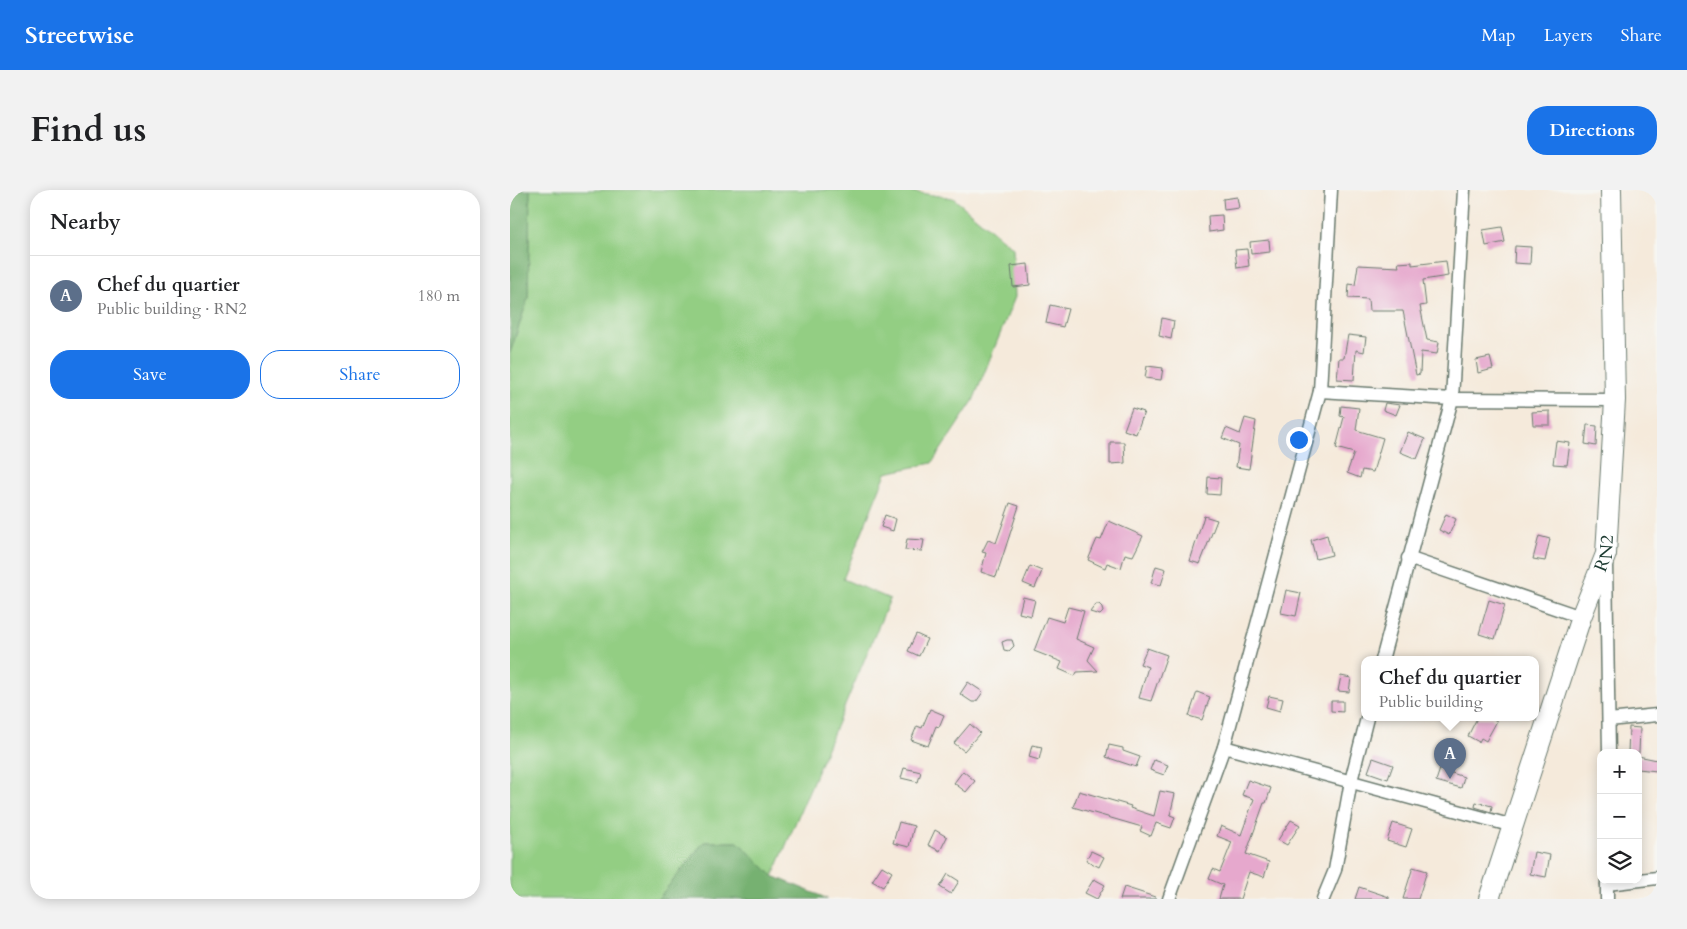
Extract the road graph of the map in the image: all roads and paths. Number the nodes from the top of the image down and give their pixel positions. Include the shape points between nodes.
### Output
1 (1331, 190) edge
2 (1464, 190) edge
3 (1611, 190) edge
4 (1320, 391) junction
5 (1452, 399) junction
6 (1615, 400) junction
7 (1606, 554) junction
8 (1408, 558) junction
9 (1581, 617) junction
10 (1383, 656) edge
11 (1657, 715) edge
12 (1609, 720) junction
13 (1366, 721) edge
14 (1224, 747) junction
15 (1609, 749) edge
16 (1350, 781) junction
17 (1513, 826) junction
18 (1657, 878) edge
19 (1642, 879) edge
20 (1607, 884) edge
21 (1169, 899) edge
22 (1323, 899) edge
23 (1489, 899) edge
24 (1607, 899) edge

1 - 4 street
2 - 5 street
3 - 6 main road, RN2
4 - 5 street
4 - 14 street
5 - 6 street
5 - 8 street
6 - 7 main road, RN2
7 - 9 main road, RN2
7 - 12 street
8 - 9 street
8 - 10 street
9 - 17 main road, RN2
11 - 12 street
12 - 15 street
13 - 16 street
14 - 16 street
14 - 21 street
16 - 17 street
16 - 22 street via 1335,870
17 - 23 main road, RN2
18 - 19 street
20 - 24 street

